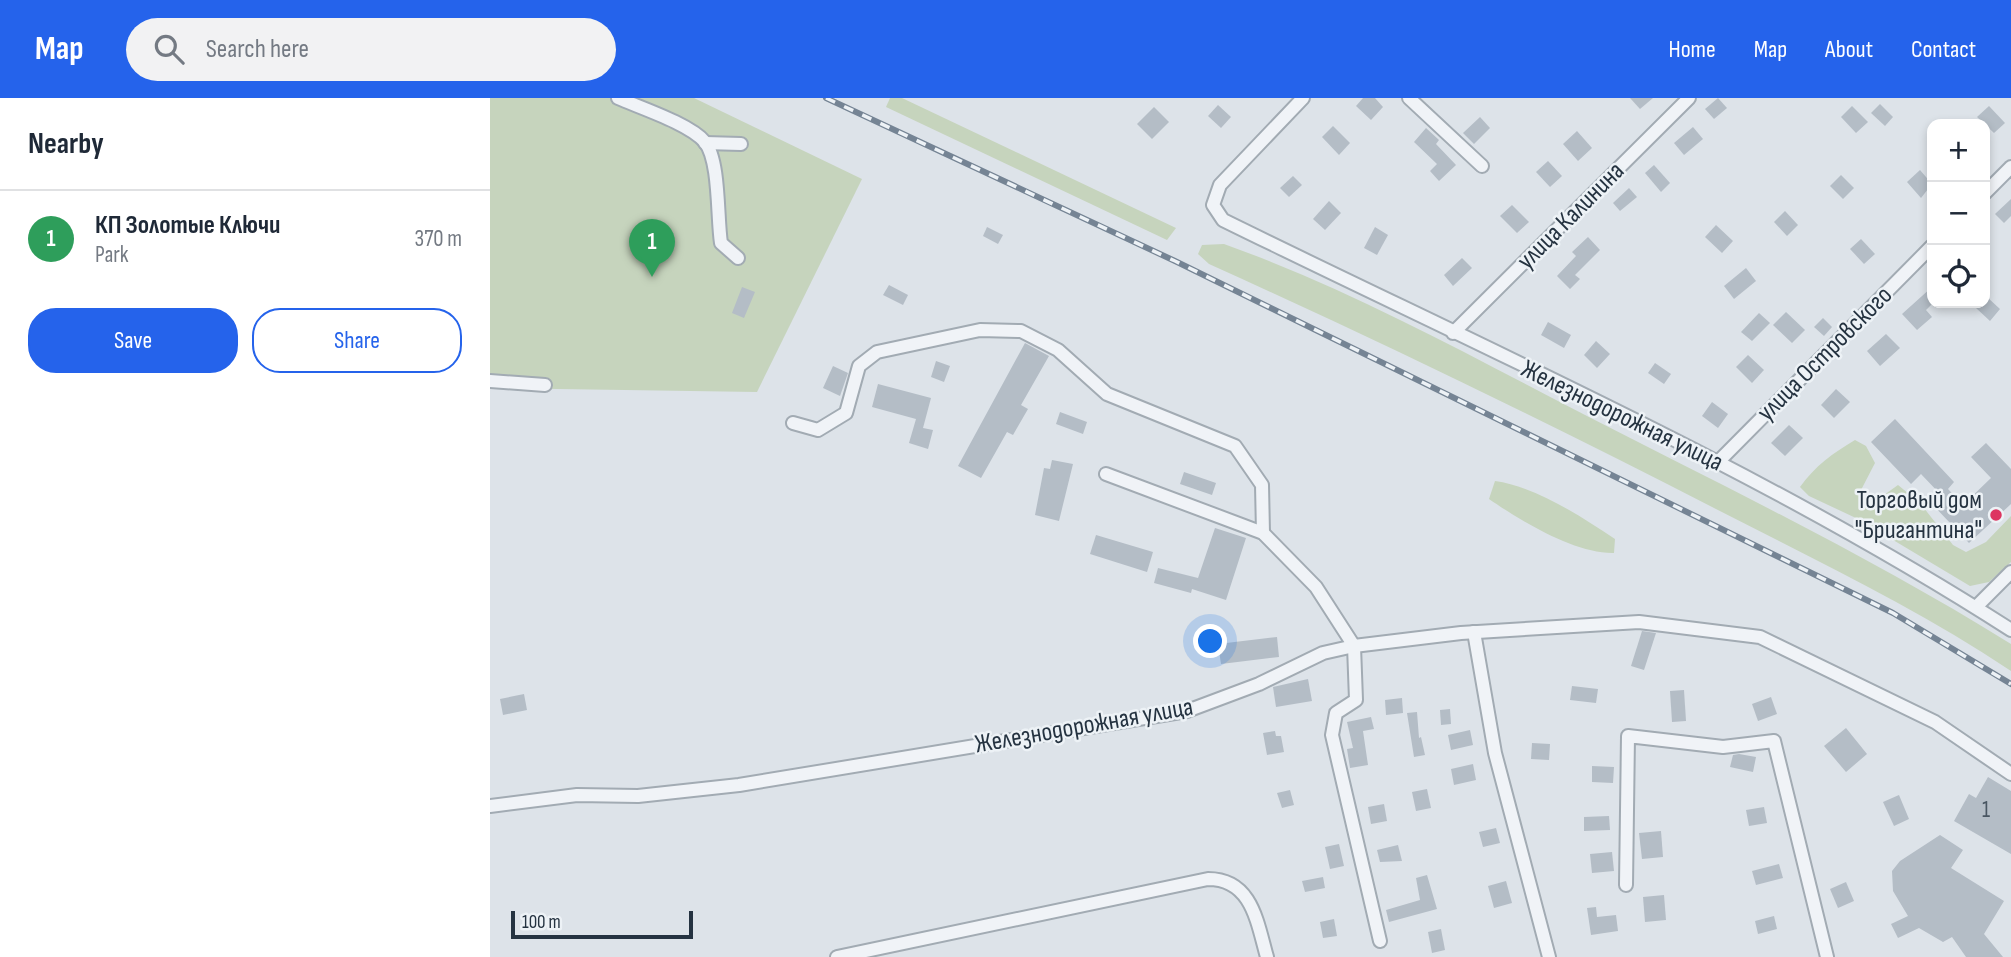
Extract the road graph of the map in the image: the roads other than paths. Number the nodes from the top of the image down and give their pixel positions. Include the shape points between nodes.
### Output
1 (618, 98) edge
2 (1303, 98) edge
3 (1409, 98) edge
4 (1689, 98) edge
5 (705, 143) junction
6 (741, 144) dead end
7 (1482, 166) dead end
8 (2011, 167) edge
9 (1990, 188) edge
10 (1927, 251) edge
11 (738, 258) dead end
12 (1453, 333) junction
13 (490, 381) edge
14 (545, 386) dead end
15 (793, 424) dead end
16 (1717, 463) junction
17 (1106, 474) dead end
18 (1263, 533) junction
19 (2011, 572) edge
20 (1976, 607) junction
21 (2011, 631) edge
22 (1474, 632) junction
23 (1354, 646) junction
24 (2011, 774) edge
25 (490, 806) edge
26 (1626, 885) dead end
27 (1380, 941) dead end
28 (837, 957) edge
29 (1267, 957) edge
30 (1549, 957) edge
31 (1827, 957) edge

1 - 5 street via 692,131
2 - 12 street, Железнодорожная улица via 1220,186 1213,205 1223,220
3 - 7 street
4 - 12 street, улица Калинина
5 - 6 street
5 - 11 street via 714,175 721,243
8 - 9 street
10 - 16 street, улица Островского
12 - 16 street, Железнодорожная улица
13 - 14 street
15 - 18 street via 818,430 846,413 859,366 877,352 980,330 1021,331 1058,350 1107,394 1236,446 1262,485
16 - 20 street, Железнодорожная улица via 1855,534
17 - 18 street
18 - 23 street via 1316,587
19 - 20 street
20 - 21 street, Железнодорожная улица
22 - 23 street, Железнодорожная улица
22 - 24 street, Железнодорожная улица via 1639,622 1760,637 1935,722
22 - 30 street via 1495,753
23 - 25 street, Железнодорожная улица via 1323,653 1187,711 739,785 638,796 577,795
23 - 27 street via 1356,700 1336,713 1332,735
26 - 31 street via 1628,736 1723,747 1774,741
28 - 29 street via 1220,879 1252,903

